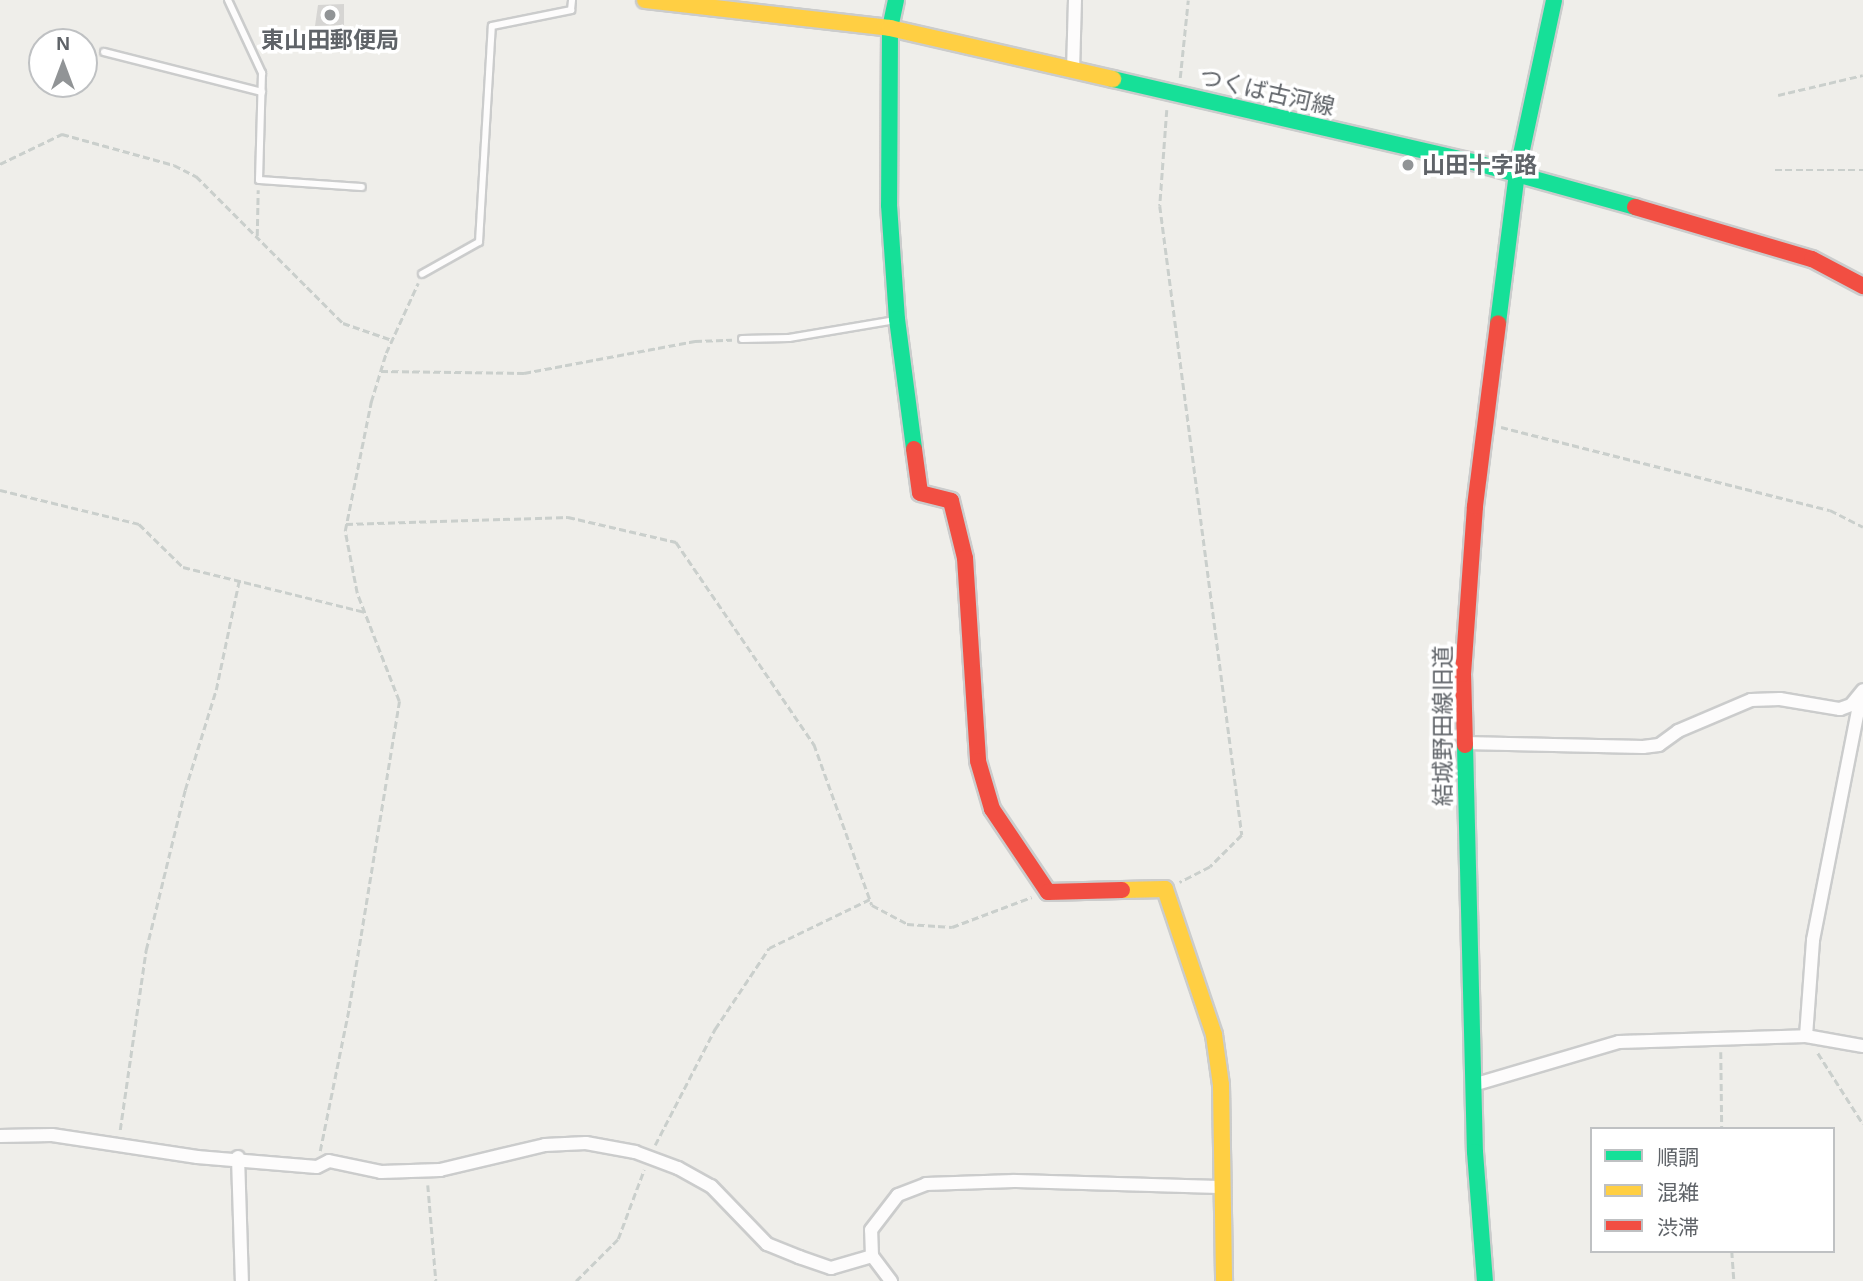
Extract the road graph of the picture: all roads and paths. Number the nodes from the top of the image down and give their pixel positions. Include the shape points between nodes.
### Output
1 (229, 0) edge
2 (572, 0) edge
3 (645, 0) edge
4 (896, 0) edge
5 (1075, 0) edge
6 (1188, 0) edge
7 (1554, 0) edge
8 (890, 28) junction
9 (104, 52) dead end
10 (1073, 71) junction
11 (1863, 75) edge
12 (262, 92) junction
13 (1173, 94) junction
14 (1778, 95) dead end
15 (0, 164) edge
16 (1774, 170) dead end
17 (1863, 170) edge
18 (1517, 173) junction
19 (259, 180) junction
20 (362, 187) dead end
21 (257, 237) junction
22 (422, 274) joint
23 (1863, 286) edge
24 (897, 319) junction
25 (742, 339) joint
26 (392, 340) junction
27 (380, 371) junction
28 (1484, 423) junction
29 (0, 490) edge
30 (346, 524) junction
31 (1863, 527) edge
32 (239, 581) junction
33 (365, 612) junction
34 (1862, 691) edge
35 (1464, 743) junction
36 (1165, 889) junction
37 (1048, 892) junction
38 (870, 900) junction
39 (1806, 1036) junction
40 (1721, 1038) junction
41 (1863, 1046) edge
42 (1473, 1084) junction
43 (1863, 1124) edge
44 (1722, 1127) edge
45 (0, 1136) edge
46 (118, 1144) junction
47 (237, 1157) junction
48 (649, 1157) junction
49 (317, 1167) junction
50 (427, 1171) junction
51 (1221, 1187) junction
52 (1732, 1253) edge
53 (872, 1256) junction
54 (242, 1281) edge
55 (436, 1281) edge
56 (576, 1281) edge
57 (891, 1281) edge
58 (1224, 1281) edge
59 (1485, 1281) edge
60 (1734, 1281) edge

1 - 12 lane via 262,73
2 - 22 lane via 571,10 492,26 479,242
3 - 8 street, つくば古河線
4 - 8 street
5 - 10 street
6 - 13 path
7 - 18 street, 結城野田線旧道
8 - 10 street, つくば古河線
8 - 24 street via 889,205
9 - 12 lane
10 - 13 street, つくば古河線
11 - 14 path
12 - 19 lane
13 - 18 street, つくば古河線
13 - 36 path via 1160,206 1242,835 1210,867
15 - 21 path via 62,134 174,165 196,177
16 - 17 path
18 - 23 street, つくば古河線 via 1761,242 1812,260
18 - 28 street, 結城野田線旧道
19 - 20 lane
19 - 21 path
21 - 26 path via 343,323
22 - 26 path
24 - 25 lane via 789,338
24 - 37 street via 920,493 951,501 965,558 978,761 992,808
25 - 27 path via 695,341 524,373
26 - 27 path
27 - 30 path
28 - 31 path via 1623,454 1830,510
28 - 35 street, 結城野田線旧道 via 1467,580
29 - 32 path via 139,524 183,567
30 - 33 path via 357,593
30 - 38 path via 568,517 676,542 814,744
32 - 33 path
32 - 46 path via 216,690 185,790 146,950
33 - 49 path via 399,701 349,1008
34 - 35 street via 1851,705 1840,709 1780,699 1751,700 1708,716 1659,745
34 - 39 street via 1813,940
35 - 42 street, 結城野田線旧道
36 - 37 street
36 - 51 street via 1214,1035 1221,1085
37 - 38 path via 1001,905 952,927 907,924
38 - 48 path via 769,948 715,1029
39 - 40 street
39 - 41 street
39 - 43 path
40 - 42 street via 1619,1042
40 - 44 path
42 - 59 street, 結城野田線旧道
45 - 46 street via 52,1135
46 - 47 street via 197,1157
47 - 49 street
47 - 54 street
48 - 50 street via 586,1143 545,1145
48 - 53 street via 711,1186 767,1244 831,1268
48 - 56 path via 618,1239
49 - 50 street via 329,1161 381,1172
50 - 55 path
51 - 53 street via 1014,1181 926,1184 898,1195 881,1212 871,1230
51 - 58 street
52 - 60 path
53 - 57 street

